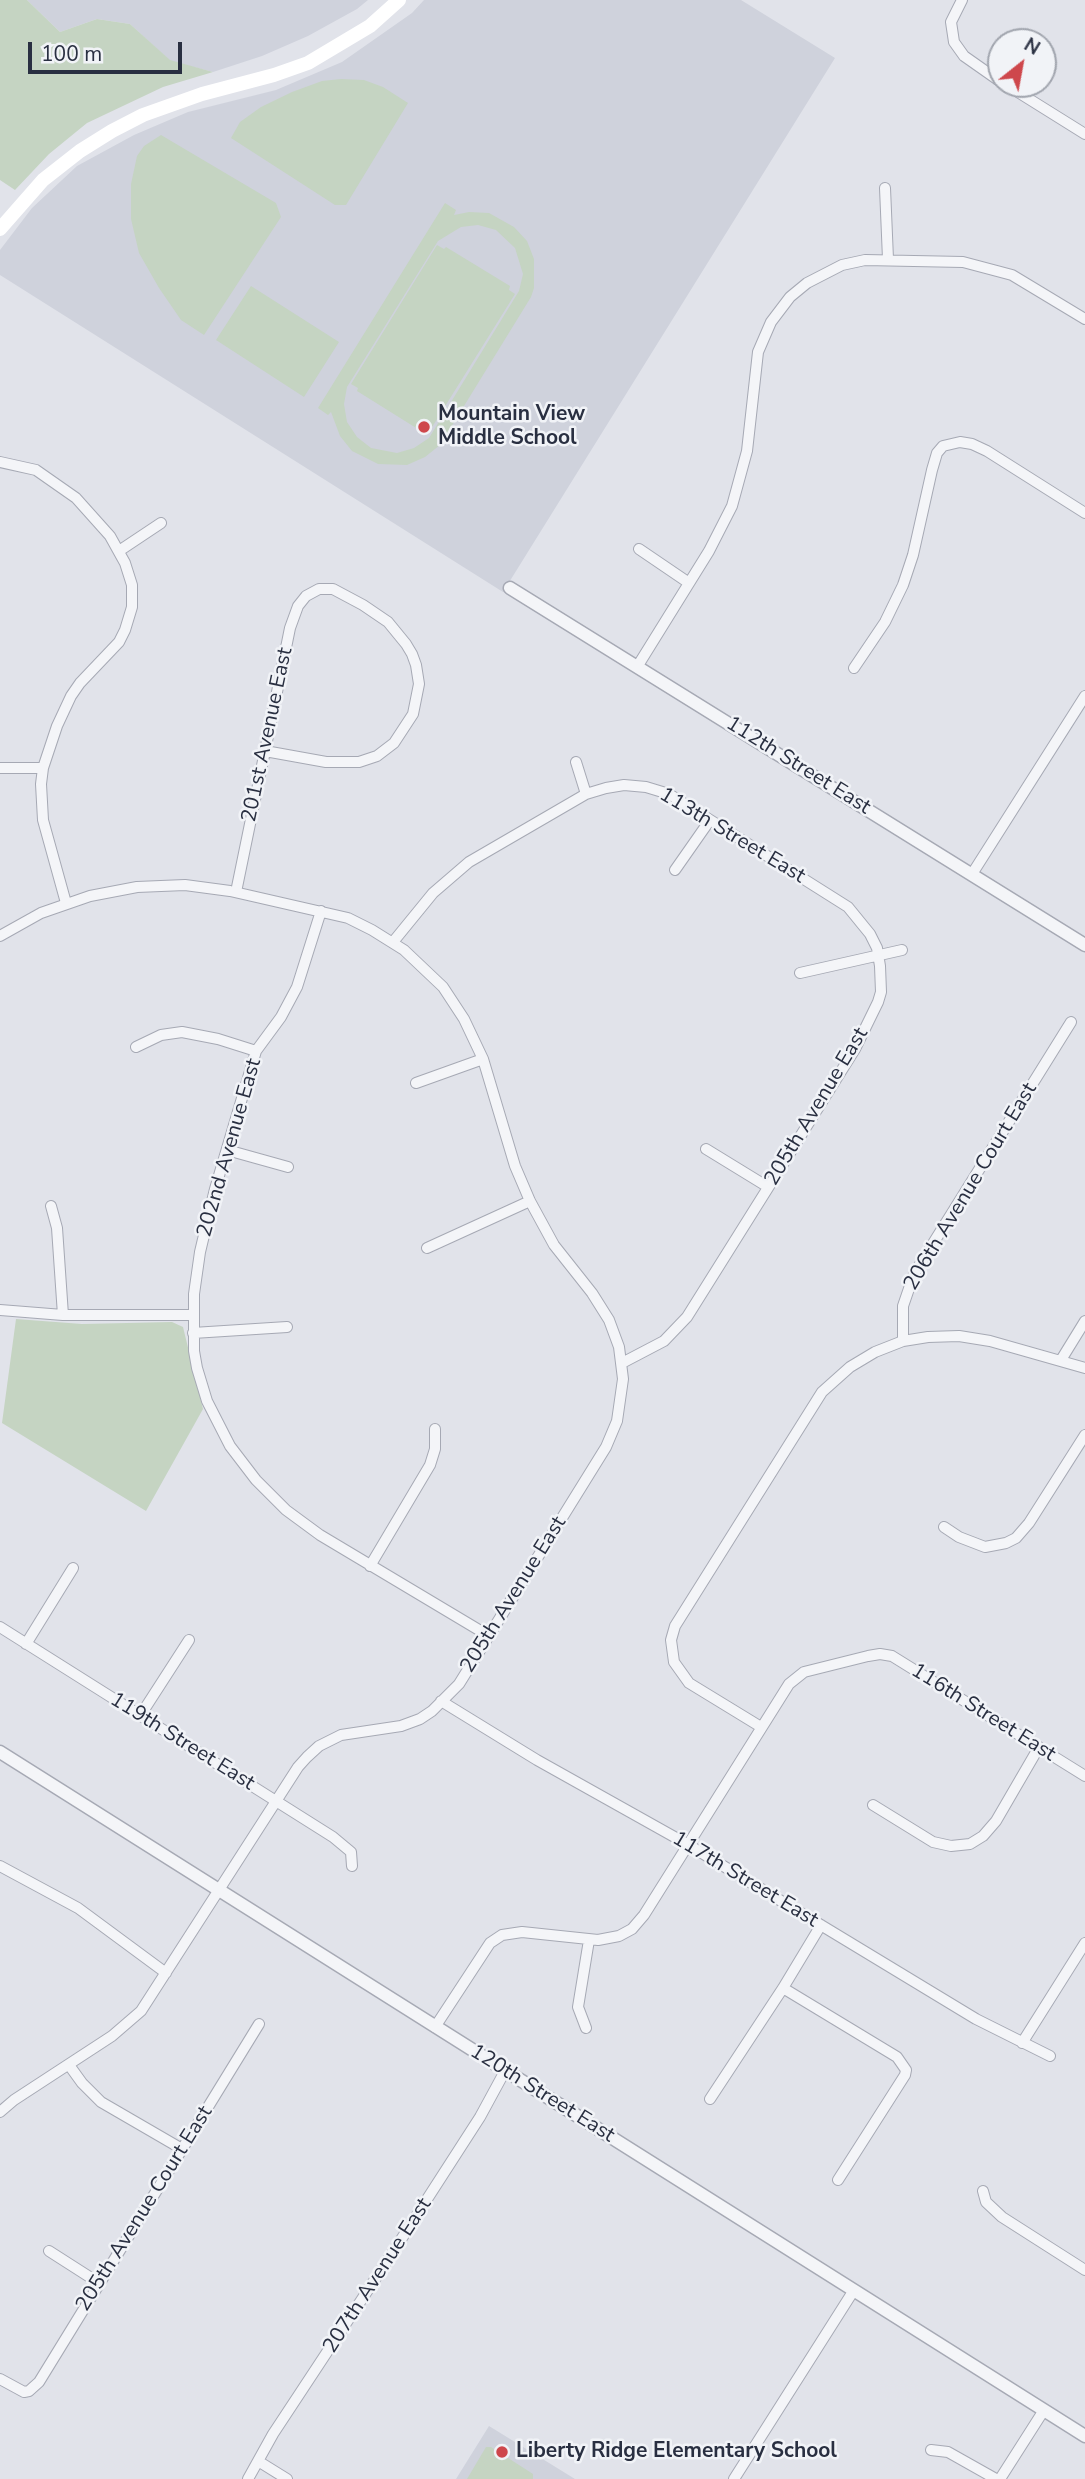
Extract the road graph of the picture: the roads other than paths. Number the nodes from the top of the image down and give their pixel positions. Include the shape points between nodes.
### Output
1 (399, 0) edge
2 (962, 0) edge
3 (987, 72) edge
4 (1027, 98) edge
5 (1085, 134) edge
6 (885, 188) dead end
7 (0, 229) edge
8 (888, 259) junction
9 (1085, 319) edge
10 (0, 462) edge
11 (1085, 513) edge
12 (161, 523) dead end
13 (639, 549) dead end
14 (119, 551) junction
15 (690, 583) junction
16 (510, 588) dead end
17 (637, 667) junction
18 (854, 668) dead end
19 (1085, 696) edge
20 (265, 751) junction
21 (576, 762) dead end
22 (0, 768) edge
23 (43, 768) junction
24 (586, 794) junction
25 (710, 820) junction
26 (675, 870) dead end
27 (972, 874) junction
28 (236, 892) junction
29 (66, 903) junction
30 (321, 911) junction
31 (0, 936) edge
32 (393, 942) junction
33 (1085, 945) edge
34 (902, 950) dead end
35 (878, 956) junction
36 (800, 973) dead end
37 (1070, 1022) dead end
38 (136, 1047) dead end
39 (256, 1051) junction
40 (483, 1059) junction
41 (415, 1083) dead end
42 (706, 1149) dead end
43 (226, 1150) junction
44 (288, 1167) dead end
45 (768, 1187) junction
46 (530, 1201) junction
47 (51, 1206) dead end
48 (427, 1248) dead end
49 (0, 1310) edge
50 (63, 1315) junction
51 (193, 1315) junction
52 (1085, 1321) edge
53 (287, 1327) dead end
54 (193, 1333) junction
55 (903, 1341) junction
56 (1061, 1360) junction
57 (622, 1363) junction
58 (1085, 1368) edge
59 (435, 1429) dead end
60 (1085, 1435) edge
61 (944, 1527) dead end
62 (370, 1566) junction
63 (73, 1569) dead end
64 (0, 1627) edge
65 (489, 1636) junction
66 (189, 1640) dead end
67 (26, 1644) junction
68 (441, 1701) junction
69 (140, 1716) junction
70 (761, 1727) junction
71 (1039, 1747) junction
72 (0, 1752) edge
73 (1085, 1776) edge
74 (277, 1800) junction
75 (873, 1805) dead end
76 (687, 1844) junction
77 (0, 1866) edge
78 (352, 1866) dead end
79 (218, 1889) junction
80 (821, 1925) junction
81 (589, 1940) junction
82 (1085, 1943) edge
83 (166, 1973) junction
84 (783, 1988) junction
85 (259, 2024) dead end
86 (435, 2027) junction
87 (586, 2028) dead end
88 (1022, 2043) junction
89 (1050, 2056) dead end
90 (69, 2066) junction
91 (505, 2071) junction
92 (710, 2099) dead end
93 (0, 2112) edge
94 (182, 2149) junction
95 (838, 2180) dead end
96 (983, 2191) dead end
97 (49, 2251) dead end
98 (1085, 2270) edge
99 (99, 2283) junction
100 (854, 2290) junction
101 (0, 2379) edge
102 (1044, 2410) junction
103 (1085, 2437) edge
104 (931, 2450) dead end
105 (258, 2461) junction
106 (248, 2479) edge
107 (287, 2479) edge
108 (734, 2479) edge
109 (998, 2479) edge

1 - 7 main road via 370,26 308,63 202,94 112,131 43,180
2 - 3 street via 951,22 954,42 964,56
4 - 5 street
6 - 8 street
8 - 9 street via 963,262 998,270
8 - 15 street via 865,260 824,272 790,297 771,322 758,352 741,478 732,506
10 - 14 street via 36,470 61,485 99,521
11 - 18 street via 987,451 972,444 943,446 937,453 903,585
12 - 14 street
13 - 15 street
14 - 23 street via 132,586 130,618 119,642 71,696
15 - 17 street
16 - 17 street, 112th Street East
17 - 27 street, 112th Street East
19 - 27 street
20 - 20 street, 201st Avenue East via 326,762 359,762 388,748 414,714 419,684 407,643 388,622 333,589 319,589 302,601 293,620
20 - 28 street, 201st Avenue East
21 - 24 street
22 - 23 street
23 - 29 street via 43,820
24 - 25 street, 113th Street East via 615,786 646,787 669,794
24 - 32 street via 469,862 433,893
25 - 26 street
25 - 35 street, 113th Street East via 848,907 870,934
27 - 33 street, 112th Street East
28 - 29 street via 185,885 137,887
28 - 30 street
29 - 31 street
30 - 32 street via 348,918
30 - 39 street, 202nd Avenue East via 297,988
32 - 40 street via 443,987
34 - 35 street
35 - 36 street
35 - 45 street, 205th Avenue East via 881,992 868,1024
37 - 55 street, 206th Avenue Court East via 914,1275 903,1306
38 - 39 street via 161,1035 182,1032
39 - 43 street, 202nd Avenue East
40 - 41 street
40 - 46 street
42 - 45 street
43 - 44 street
43 - 51 street, 202nd Avenue East via 200,1252
45 - 57 street, 205th Avenue East via 687,1317 664,1341
46 - 48 street
46 - 57 street via 554,1245 609,1320
47 - 50 street via 57,1228
49 - 50 street
50 - 51 street
51 - 54 street
52 - 56 street
53 - 54 street
54 - 62 street via 207,1401 243,1464 302,1523
55 - 56 street via 959,1336
55 - 70 street via 850,1367 822,1392 675,1626 671,1650 689,1683
56 - 58 street
57 - 65 street, 205th Avenue East via 622,1396 606,1447
59 - 62 street via 430,1465
60 - 61 street via 1016,1538 985,1547
62 - 65 street
63 - 67 street
64 - 67 street, 119th Street East
65 - 68 street, 205th Avenue East via 459,1684
66 - 69 street
67 - 69 street, 119th Street East
68 - 74 street, 205th Avenue East via 420,1719 401,1727 357,1731 330,1740 298,1767
68 - 76 street, 117th Street East
69 - 74 street, 119th Street East
70 - 71 street, 116th Street East via 789,1684 804,1672 880,1654 899,1660
70 - 76 street
71 - 73 street, 116th Street East
71 - 75 street via 996,1821 970,1844 933,1842
72 - 79 street, 120th Street East
74 - 78 street, 119th Street East via 347,1849
74 - 79 street, 205th Avenue East
76 - 80 street, 117th Street East
76 - 81 street via 632,1928 612,1939
77 - 83 street via 78,1908
79 - 83 street, 205th Avenue East
79 - 86 street, 120th Street East
80 - 84 street
80 - 88 street, 117th Street East
81 - 86 street via 522,1932 496,1938
81 - 87 street via 578,2007
82 - 88 street
83 - 90 street, 205th Avenue East via 132,2020
84 - 92 street
84 - 95 street via 897,2057 906,2070
85 - 94 street, 205th Avenue Court East
86 - 91 street, 120th Street East
88 - 89 street, 117th Street East
90 - 93 street, 205th Avenue East
90 - 94 street via 101,2102
91 - 100 street, 120th Street East
91 - 105 street, 207th Avenue East
94 - 99 street, 205th Avenue Court East
96 - 98 street via 986,2202 1002,2217
97 - 99 street
99 - 101 street, 205th Avenue Court East via 39,2382 29,2391
100 - 102 street, 120th Street East
100 - 108 street
102 - 103 street, 120th Street East
102 - 109 street
104 - 109 street via 948,2452
105 - 106 street, 207th Avenue East
105 - 107 street

